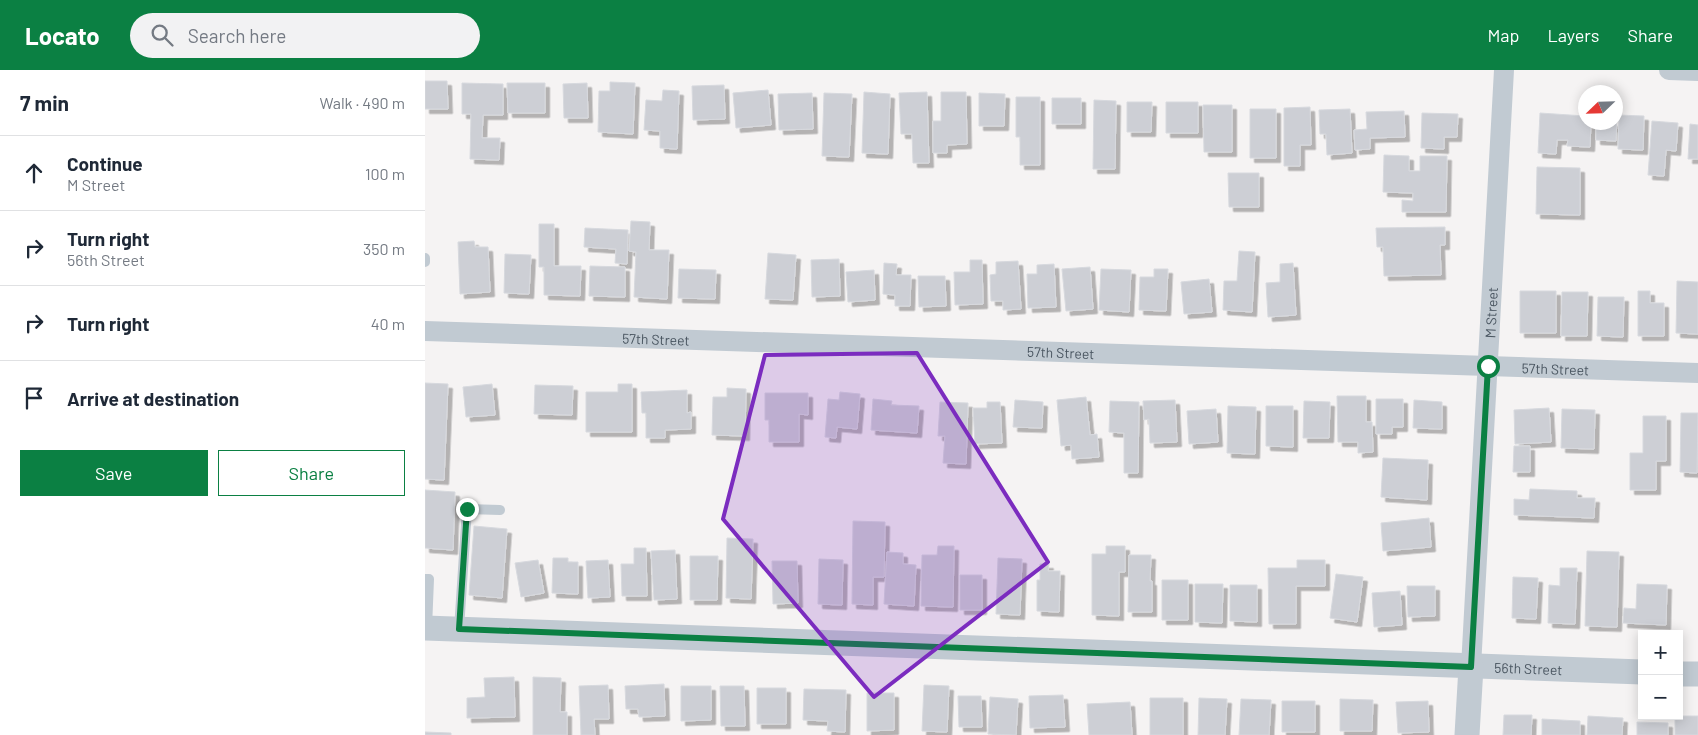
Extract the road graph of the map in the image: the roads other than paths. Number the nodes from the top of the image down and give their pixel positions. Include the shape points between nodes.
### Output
1 (1505, 70) edge
2 (1669, 70) edge
3 (1698, 71) edge
4 (425, 258) edge
5 (425, 262) edge
6 (425, 331) edge
7 (1488, 366) junction
8 (1698, 374) edge
9 (500, 510) dead end
10 (425, 579) edge
11 (426, 628) edge
12 (459, 629) junction
13 (1471, 667) junction
14 (1638, 672) edge
15 (1683, 674) edge
16 (1698, 674) edge
17 (1467, 735) edge

1 - 7 street, M Street
2 - 3 street
4 - 5 lane
6 - 7 street, 57th Street
7 - 8 street, 57th Street
7 - 13 street, M Street
9 - 12 lane via 467,509
10 - 11 lane via 429,579
11 - 12 street, 56th Street
12 - 13 street, 56th Street
13 - 14 street, 56th Street
13 - 17 street, M Street
15 - 16 street

